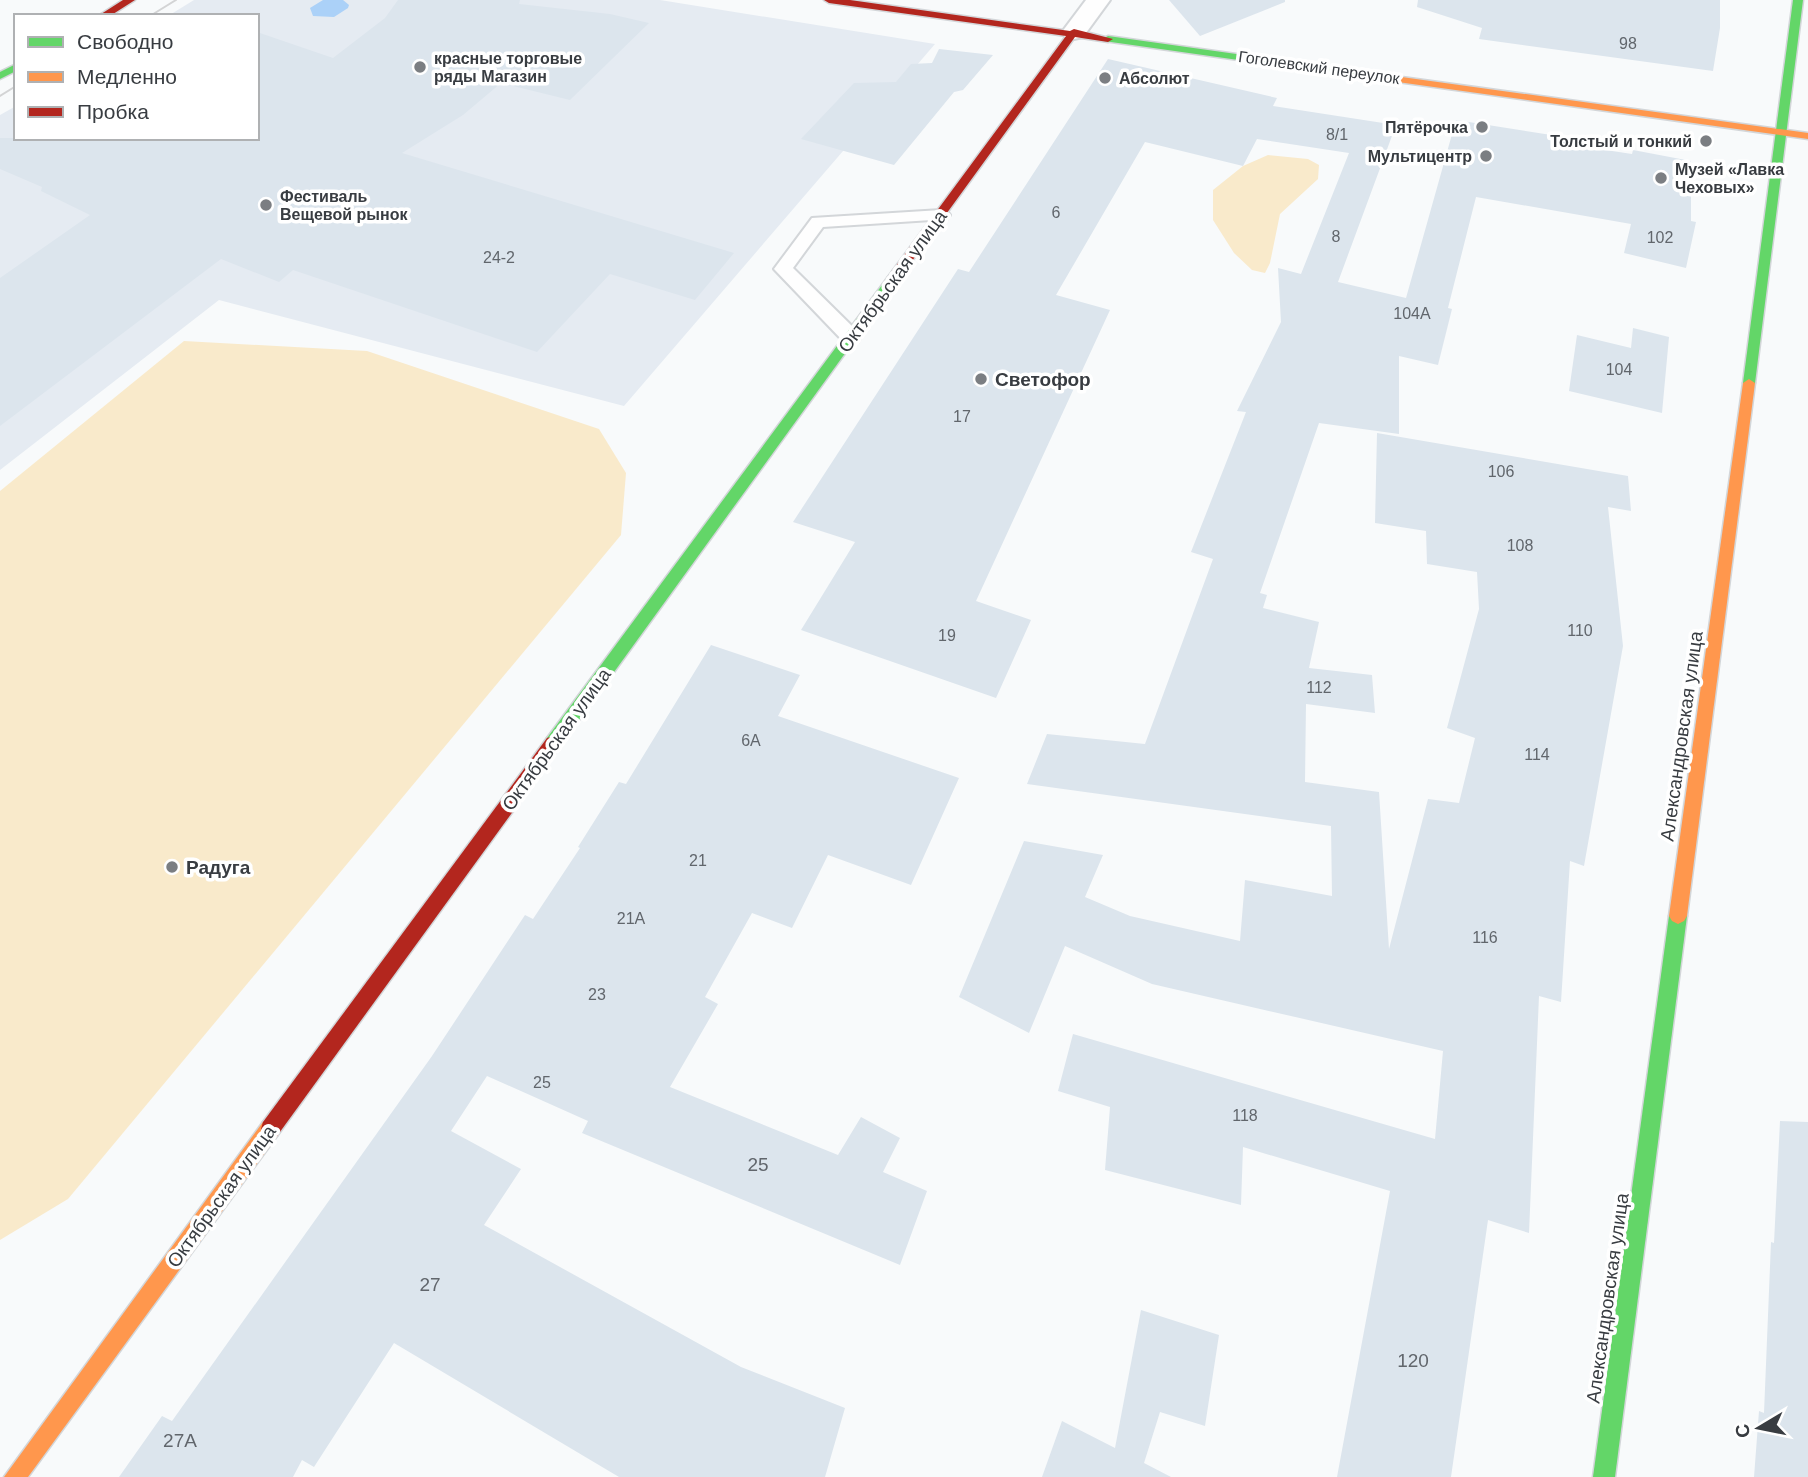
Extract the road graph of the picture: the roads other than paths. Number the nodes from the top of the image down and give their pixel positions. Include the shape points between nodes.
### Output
1 (130, 0) edge
2 (829, 0) edge
3 (1098, 0) edge
4 (1798, 0) edge
5 (106, 14) edge
6 (1074, 32) junction
7 (1783, 133) junction
8 (1808, 136) edge
9 (941, 215) junction
10 (851, 337) junction
11 (15, 1477) edge
12 (1604, 1477) edge

1 - 5 main road
2 - 6 main road, Гоголевский переулок
3 - 6 street, Октябрьская улица
4 - 7 main road, Александровская улица
6 - 7 main road, Гоголевский переулок
6 - 9 main road, Октябрьская улица
7 - 8 main road, Гоголевский переулок
7 - 12 main road, Александровская улица
9 - 10 main road, Октябрьская улица
9 - 10 lane via 818,222 783,269
10 - 11 main road, Октябрьская улица

